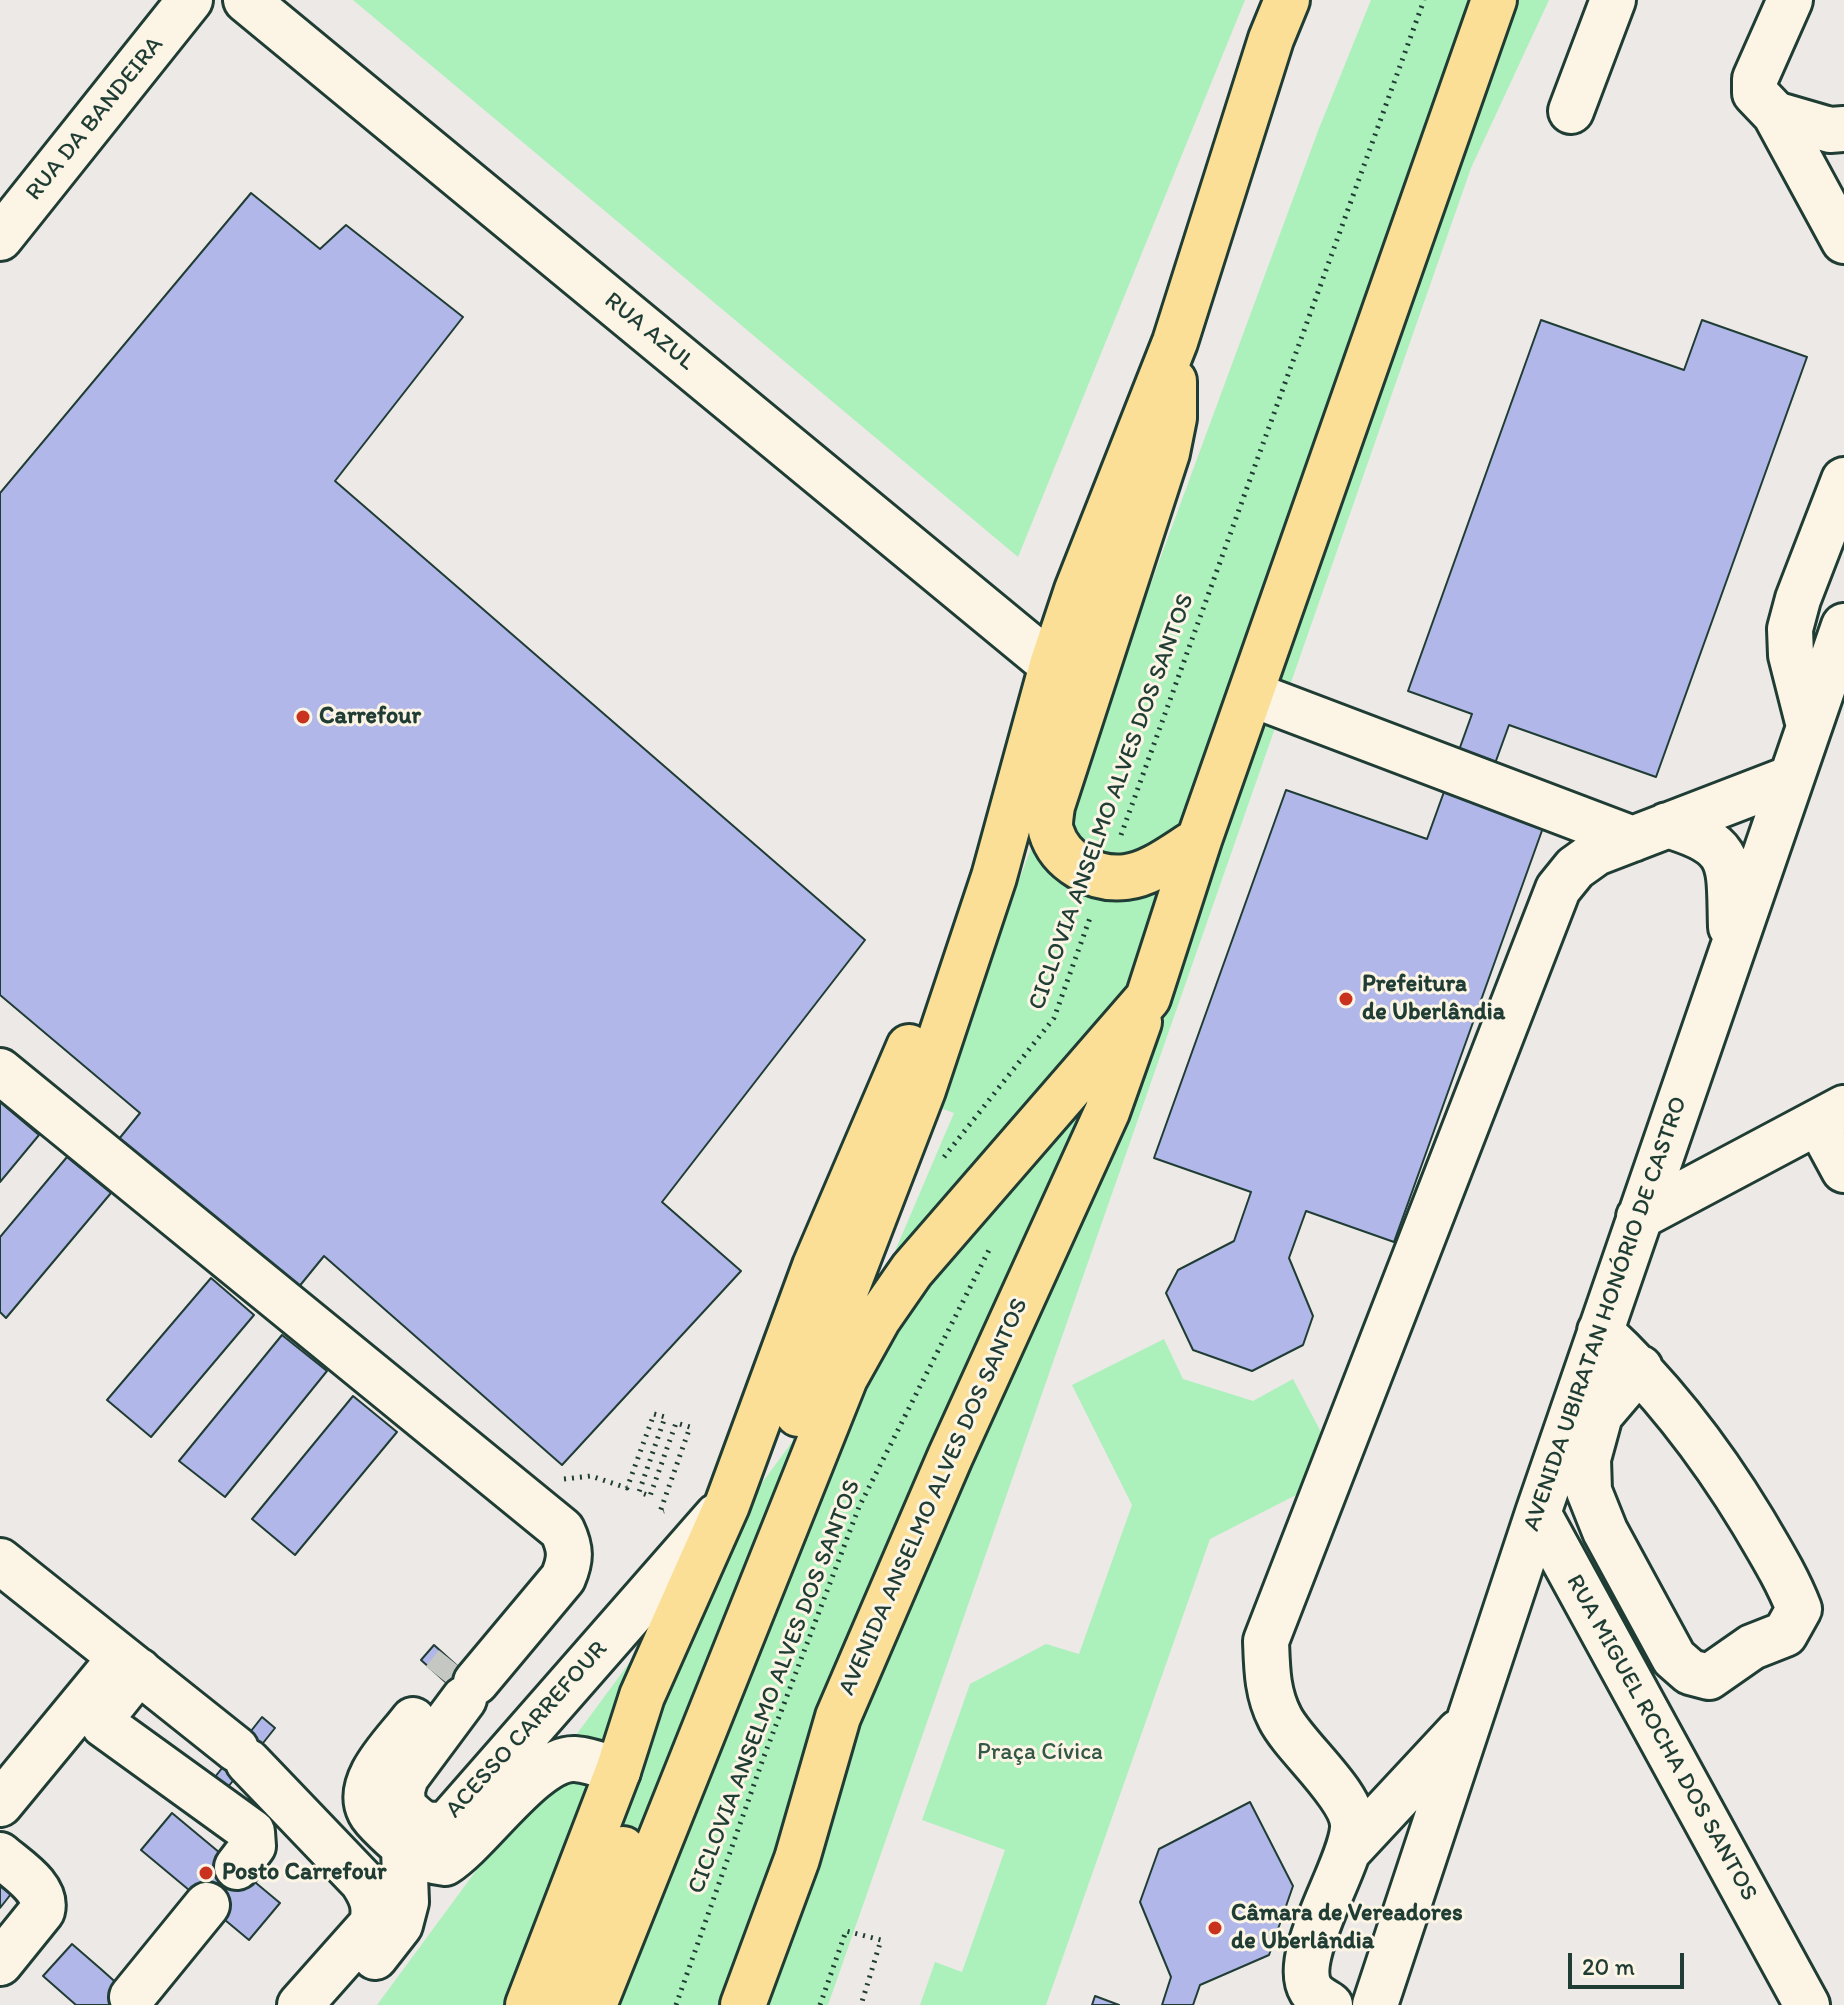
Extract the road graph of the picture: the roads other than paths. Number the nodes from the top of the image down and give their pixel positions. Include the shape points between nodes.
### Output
1 (190, 0) edge
2 (246, 0) edge
3 (1287, 0) edge
4 (1494, 0) edge
5 (1613, 0) edge
6 (1790, 0) edge
7 (1571, 111) dead end
8 (1775, 114) junction
9 (1844, 129) edge
10 (0, 238) edge
11 (1844, 241) edge
12 (1175, 342) junction
13 (1844, 480) edge
14 (1844, 626) edge
15 (1052, 665) junction
16 (1251, 694) junction
17 (1809, 726) junction
18 (1791, 778) junction
19 (1650, 832) junction
20 (1199, 840) junction
21 (994, 877) junction
22 (1731, 948) junction
23 (1148, 998) junction
24 (0, 1071) edge
25 (1831, 1115) edge
26 (1844, 1170) edge
27 (1639, 1217) junction
28 (1600, 1331) junction
29 (1640, 1368) junction
30 (727, 1505) junction
31 (1538, 1513) junction
32 (0, 1561) edge
33 (130, 1664) junction
34 (1469, 1721) junction
35 (618, 1771) junction
36 (0, 1804) edge
37 (403, 1826) junction
38 (1350, 1849) junction
39 (0, 1855) edge
40 (237, 1867) dead end
41 (207, 1905) dead end
42 (0, 1963) edge
43 (132, 1997) dead end
44 (300, 2005) edge
45 (335, 2005) edge
46 (528, 2005) edge
47 (560, 2005) edge
48 (594, 2005) edge
49 (743, 2005) edge
50 (1330, 2005) edge
51 (1375, 2005) edge
52 (1807, 2005) edge

1 - 10 street, RUA DA BANDEIRA
2 - 15 street, RUA AZUL
3 - 12 main road
4 - 16 main road, AVENIDA ANSELMO ALVES DOS SANTOS
5 - 7 street
6 - 8 street via 1755,79 1755,93
8 - 9 street
8 - 11 street
12 - 15 main road
12 - 20 main road via 1174,418 1167,453 1052,806 1050,829 1061,852 1080,868 1105,877 1128,877 1153,868
13 - 17 street via 1790,629 1791,655
14 - 17 street, AVENIDA UBIRATAN HONÓRIO DE CASTRO
15 - 21 main road
16 - 19 street
16 - 20 main road, AVENIDA ANSELMO ALVES DOS SANTOS
17 - 18 street, AVENIDA UBIRATAN HONÓRIO DE CASTRO
18 - 19 street
18 - 22 street, AVENIDA UBIRATAN HONÓRIO DE CASTRO
19 - 22 street via 1698,835 1724,858
19 - 38 street via 1596,853 1558,889 1266,1641 1267,1686 1280,1720 1341,1796 1353,1823
20 - 23 main road, AVENIDA ANSELMO ALVES DOS SANTOS
21 - 30 main road via 907,1049 815,1266
21 - 47 main road via 923,1090 819,1363
22 - 27 street, AVENIDA UBIRATAN HONÓRIO DE CASTRO
23 - 48 main road via 912,1270 845,1378
23 - 49 main road, AVENIDA ANSELMO ALVES DOS SANTOS via 1107,1112 838,1717 797,1859
24 - 37 street via 562,1530 460,1681 373,1773 367,1791 370,1812
25 - 26 street
25 - 27 street
27 - 28 street, AVENIDA UBIRATAN HONÓRIO DE CASTRO
28 - 29 street
28 - 31 street, AVENIDA UBIRATAN HONÓRIO DE CASTRO
29 - 29 street via 1738,1497 1799,1609 1785,1634 1752,1647 1709,1677 1690,1672 1674,1658 1589,1491 1588,1459 1600,1415
30 - 35 main road via 642,1696
30 - 37 street, ACESSO CARREFOUR via 448,1823 431,1826 416,1819
31 - 34 street, AVENIDA UBIRATAN HONÓRIO DE CASTRO
31 - 52 street, RUA MIGUEL ROCHA DOS SANTOS
32 - 33 street
33 - 36 street
33 - 40 street via 104,1725 252,1832 253,1846
33 - 44 street via 242,1756 371,1895 372,1924
34 - 38 street
34 - 51 street, AVENIDA UBIRATAN HONÓRIO DE CASTRO
35 - 37 street via 572,1759 550,1765 462,1853 445,1863 426,1861
35 - 46 main road
37 - 45 street via 406,1902 400,1925
38 - 50 street via 1319,1921 1307,1970 1312,1991
39 - 42 street via 39,1889 45,1902
41 - 43 street

